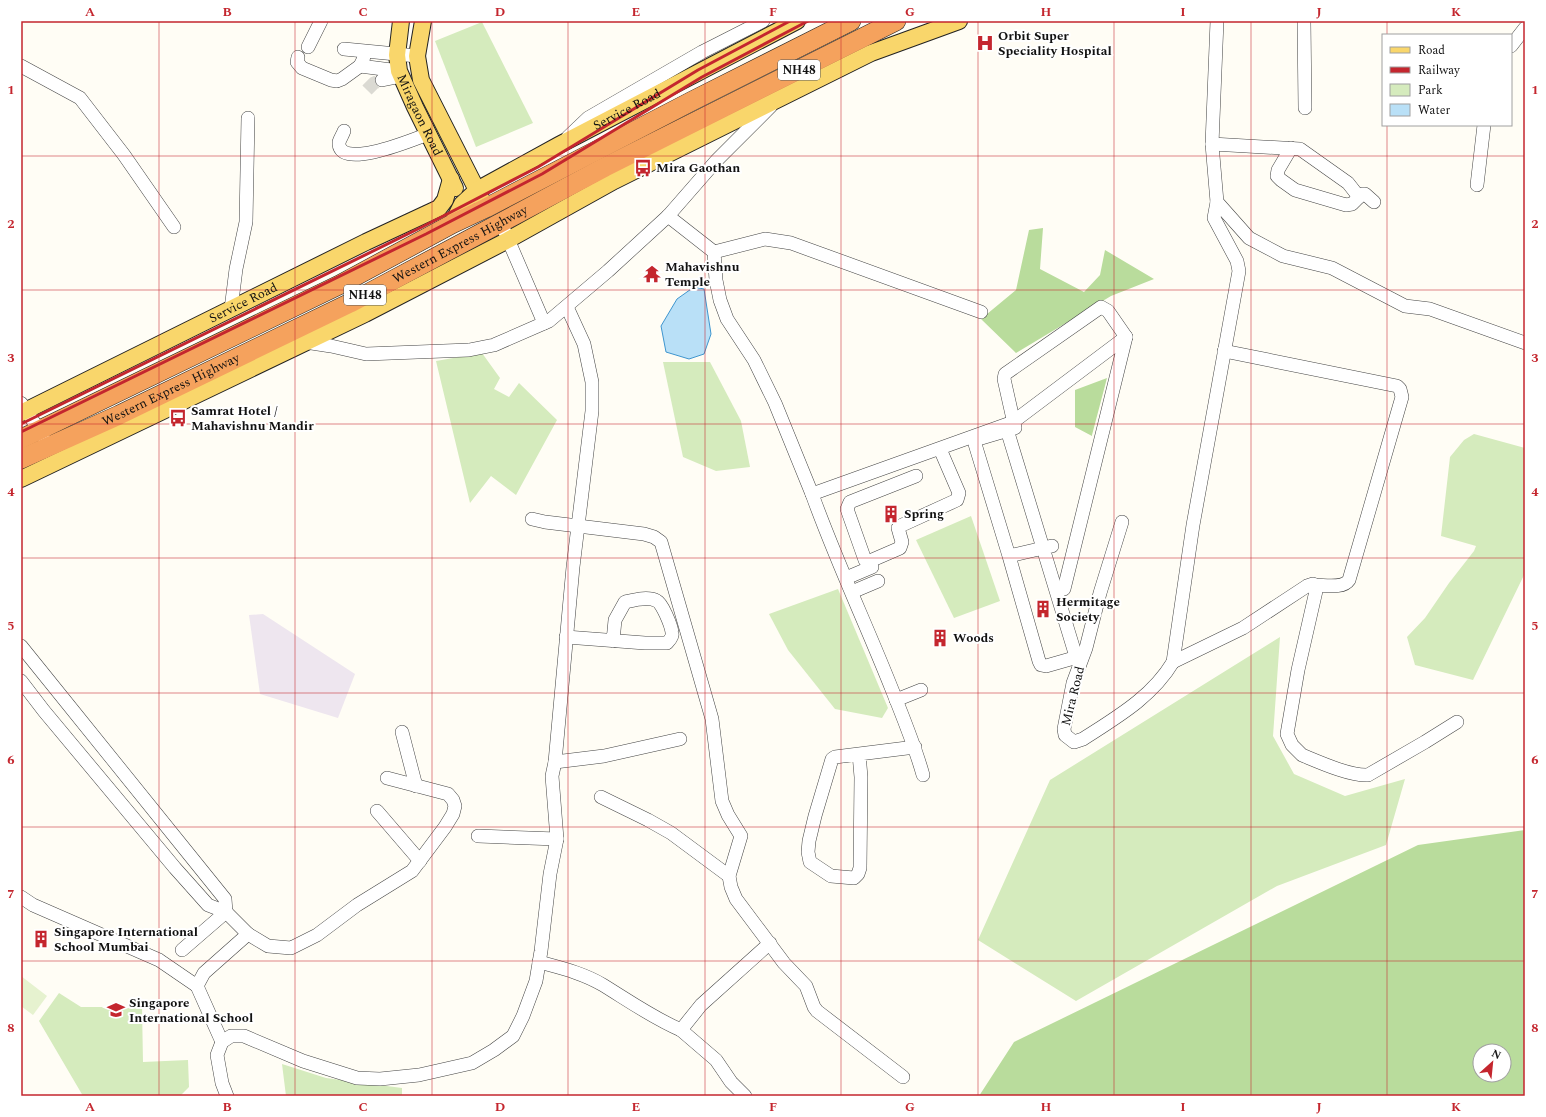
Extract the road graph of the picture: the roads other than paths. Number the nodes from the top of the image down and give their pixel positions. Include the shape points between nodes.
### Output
1 (321, 21) edge
2 (401, 21) edge
3 (423, 21) edge
4 (763, 21) edge
5 (796, 21) edge
6 (851, 21) edge
7 (896, 21) edge
8 (959, 21) edge
9 (1217, 21) edge
10 (1304, 21) edge
11 (1525, 28) edge
12 (1512, 45) edge
13 (308, 47) dead end
14 (344, 49) dead end
15 (365, 52) junction
16 (417, 56) junction
17 (298, 57) dead end
18 (21, 66) edge
19 (360, 66) junction
20 (399, 67) junction
21 (382, 80) tunnel mouth
22 (779, 98) junction
23 (1305, 108) dead end
24 (248, 118) dead end
25 (1484, 126) edge
26 (344, 131) dead end
27 (428, 134) junction
28 (1212, 144) junction
29 (560, 145) junction
30 (1291, 148) junction
31 (451, 179) junction
32 (1477, 185) dead end
33 (477, 190) junction
34 (1359, 197) junction
35 (1217, 202) junction
36 (1374, 202) dead end
37 (462, 204) junction
38 (486, 208) junction
39 (668, 216) junction
40 (452, 224) junction
41 (174, 227) dead end
42 (505, 232) junction
43 (714, 252) junction
44 (567, 307) junction
45 (231, 309) junction
46 (981, 312) dead end
47 (544, 323) junction
48 (1126, 336) junction
49 (305, 342) junction
50 (1525, 343) edge
51 (1224, 352) junction
52 (23, 409) edge
53 (1013, 422) junction
54 (39, 430) junction
55 (21, 439) edge
56 (48, 446) junction
57 (940, 449) junction
58 (21, 459) edge
59 (916, 476) dead end
60 (21, 479) edge
61 (812, 494) junction
62 (532, 519) dead end
63 (1122, 522) dead end
64 (579, 527) junction
65 (1047, 547) junction
66 (1009, 556) junction
67 (872, 567) dead end
68 (846, 578) junction
69 (878, 581) dead end
70 (1315, 585) junction
71 (1064, 589) junction
72 (852, 592) junction
73 (566, 637) junction
74 (613, 641) junction
75 (21, 646) edge
76 (1086, 648) junction
77 (1173, 662) junction
78 (21, 681) edge
79 (921, 690) dead end
80 (896, 700) junction
81 (1457, 722) dead end
82 (402, 732) dead end
83 (680, 739) dead end
84 (915, 746) junction
85 (859, 754) junction
86 (555, 762) junction
87 (922, 776) dead end
88 (387, 778) dead end
89 (416, 786) junction
90 (601, 797) dead end
91 (149, 805) junction
92 (377, 811) dead end
93 (132, 816) junction
94 (173, 834) junction
95 (478, 836) dead end
96 (556, 839) junction
97 (157, 846) junction
98 (420, 861) junction
99 (729, 876) junction
100 (21, 897) edge
101 (226, 912) junction
102 (248, 934) junction
103 (770, 943) junction
104 (182, 950) dead end
105 (539, 962) junction
106 (197, 986) junction
107 (681, 1030) junction
108 (222, 1042) junction
109 (903, 1077) dead end
110 (227, 1096) edge
111 (745, 1096) edge

1 - 13 street
2 - 20 main road
3 - 16 main road, Miragaon Road
4 - 29 street via 702,52 588,118
5 - 29 main road, Service Road
6 - 38 highway, Western Express Highway / NH48
7 - 42 highway, Western Express Highway / NH48 via 605,168
8 - 22 main road via 870,53
9 - 28 street
10 - 23 street
11 - 12 street
14 - 15 street
15 - 19 street
15 - 20 street
16 - 20 street
16 - 33 main road, Miragaon Road via 421,80
17 - 19 street via 297,62 302,68 337,81
18 - 41 street via 80,98
19 - 20 street
20 - 21 street
20 - 27 main road, Miragaon Road
22 - 39 street via 716,161
22 - 42 main road via 614,181
24 - 45 street via 246,222
25 - 32 street
26 - 27 street via 339,143 341,149 355,155 377,152
27 - 31 main road, Miragaon Road
28 - 30 street
28 - 35 street
29 - 33 main road, Service Road
30 - 34 street via 1300,149 1310,156 1348,184
30 - 34 street via 1277,176 1289,188 1346,205 1352,204
31 - 37 main road, Miragaon Road
31 - 45 main road, Service Road via 445,200 439,208
33 - 37 main road, Service Road
33 - 38 main road, Miragaon Road
34 - 36 street via 1365,194
35 - 50 street via 1249,238 1283,256 1332,268 1405,306 1430,309
35 - 51 street via 1214,218 1237,261 1239,271
37 - 40 main road
38 - 40 highway, Western Express Highway / NH48
39 - 43 street
39 - 44 street
40 - 54 highway, Western Express Highway / NH48 via 340,285
42 - 47 street
42 - 49 main road via 365,314
42 - 56 highway, Western Express Highway / NH48 via 343,306 119,415
43 - 46 street via 765,239 791,243
43 - 61 street via 716,280 727,319 754,360 775,403
44 - 47 street
44 - 64 street via 584,344 592,382 592,411
45 - 52 main road, Service Road
47 - 49 street via 494,345 469,350 366,354
48 - 53 street
48 - 53 street via 1108,312 1101,307 1005,374
48 - 71 street
49 - 60 main road
51 - 70 street via 1397,386 1402,392 1348,583
51 - 77 street via 1193,524
52 - 54 street
53 - 57 street
53 - 65 street
54 - 55 highway, Western Express Highway / NH48
54 - 56 street
56 - 58 highway, Western Express Highway / NH48
57 - 59 street via 959,493 957,500 900,526 900,548 870,561 865,560 848,509 850,502
57 - 61 street
61 - 68 street
62 - 64 street
63 - 76 street, Mira Road
64 - 73 street
64 - 99 street via 644,534 661,542 712,719 722,801 741,836
65 - 66 street
65 - 66 street via 1076,655 1074,658 1046,666 1039,662
65 - 66 street via 1008,433 1005,431 978,439 976,444
65 - 71 street
67 - 68 street
68 - 72 street
69 - 72 street
70 - 77 street via 1311,583 1243,628
70 - 81 street via 1316,591 1287,734 1297,751 1350,773 1368,775
71 - 76 street via 1077,636
72 - 80 street
73 - 74 street
73 - 86 street
74 - 74 street via 667,643 672,633 662,606 653,599 625,602 615,620
75 - 91 street
76 - 77 street, Mira Road via 1073,683 1064,729 1065,734 1074,742 1083,739 1135,705
78 - 93 street
79 - 80 street
80 - 84 street
82 - 89 street
83 - 86 street via 604,756
84 - 85 street
84 - 87 street
85 - 85 street via 832,759 815,816 808,852 810,862 831,876 854,878 860,868
86 - 96 street via 552,776
88 - 89 street
89 - 98 street via 448,794 455,806 445,827
90 - 99 street via 671,833
91 - 93 street
91 - 94 street
92 - 98 street
93 - 97 street
94 - 97 street
94 - 101 street via 225,899
95 - 96 street
96 - 105 street
97 - 101 street via 208,905
98 - 102 street via 412,871 357,905 316,935 291,948 268,946
99 - 103 street via 736,899
100 - 106 street via 33,905 159,960
101 - 102 street
101 - 104 street
102 - 106 street via 204,973
103 - 107 street via 701,1005
103 - 109 street via 784,963 806,986 817,1011
105 - 107 street via 582,974
105 - 108 street via 536,981 523,1016 512,1036 472,1063 419,1075 380,1079 357,1078 303,1061 244,1036 231,1036
106 - 108 street
107 - 111 street via 716,1060 731,1082
108 - 110 street via 217,1055 222,1084

